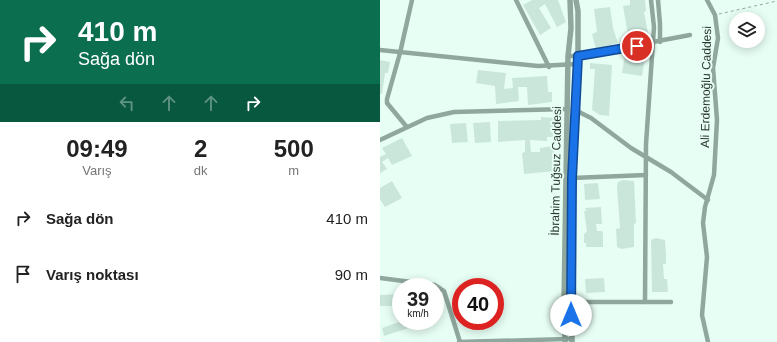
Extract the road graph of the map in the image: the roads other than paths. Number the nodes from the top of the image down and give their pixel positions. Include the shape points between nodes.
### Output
1 (412, 0) edge
2 (516, 0) edge
3 (570, 0) edge
4 (576, 0) edge
5 (651, 0) edge
6 (658, 0) edge
7 (708, 0) edge
8 (690, 35) dead end
9 (660, 42) junction
10 (652, 43) junction
11 (380, 50) edge
12 (400, 52) junction
13 (568, 56) junction
14 (578, 56) junction
15 (578, 64) junction
16 (568, 65) junction
17 (549, 67) junction
18 (380, 98) edge
19 (387, 99) junction
20 (568, 109) junction
21 (575, 110) junction
22 (406, 126) junction
23 (380, 140) edge
24 (646, 158) junction
25 (646, 175) junction
26 (572, 178) junction
27 (708, 200) junction
28 (380, 278) edge
29 (571, 302) junction
30 (645, 302) junction
31 (670, 302) dead end
32 (569, 341) edge
33 (460, 342) edge
34 (708, 342) edge

1 - 12 street
2 - 17 street
3 - 13 street, İbrahim Tuğsuz Caddesi
4 - 14 street, İbrahim Tuğsuz Caddesi
5 - 10 street via 654,27
6 - 9 street
7 - 27 street, Ali Erdemoğlu Caddesi via 715,15 718,38 713,76 717,131 714,175
8 - 9 street
9 - 10 street
10 - 14 street
10 - 24 street
11 - 12 street
12 - 17 street
12 - 19 street
13 - 14 street
13 - 16 street, İbrahim Tuğsuz Caddesi
14 - 15 street, İbrahim Tuğsuz Caddesi
15 - 16 street
15 - 21 street, İbrahim Tuğsuz Caddesi
16 - 17 street
16 - 20 street, İbrahim Tuğsuz Caddesi
18 - 19 street
19 - 22 street via 387,104
20 - 22 street via 454,112
20 - 32 street, İbrahim Tuğsuz Caddesi via 564,304
21 - 24 street via 592,118
21 - 26 street, İbrahim Tuğsuz Caddesi
22 - 23 street
24 - 25 street
24 - 27 street via 671,172
25 - 26 street
25 - 30 street
26 - 29 street, İbrahim Tuğsuz Caddesi
27 - 34 street, Ali Erdemoğlu Caddesi via 703,223 707,257 702,315
28 - 33 street via 435,285 444,291
29 - 30 street
29 - 32 street, İbrahim Tuğsuz Caddesi
30 - 31 street
32 - 33 street

